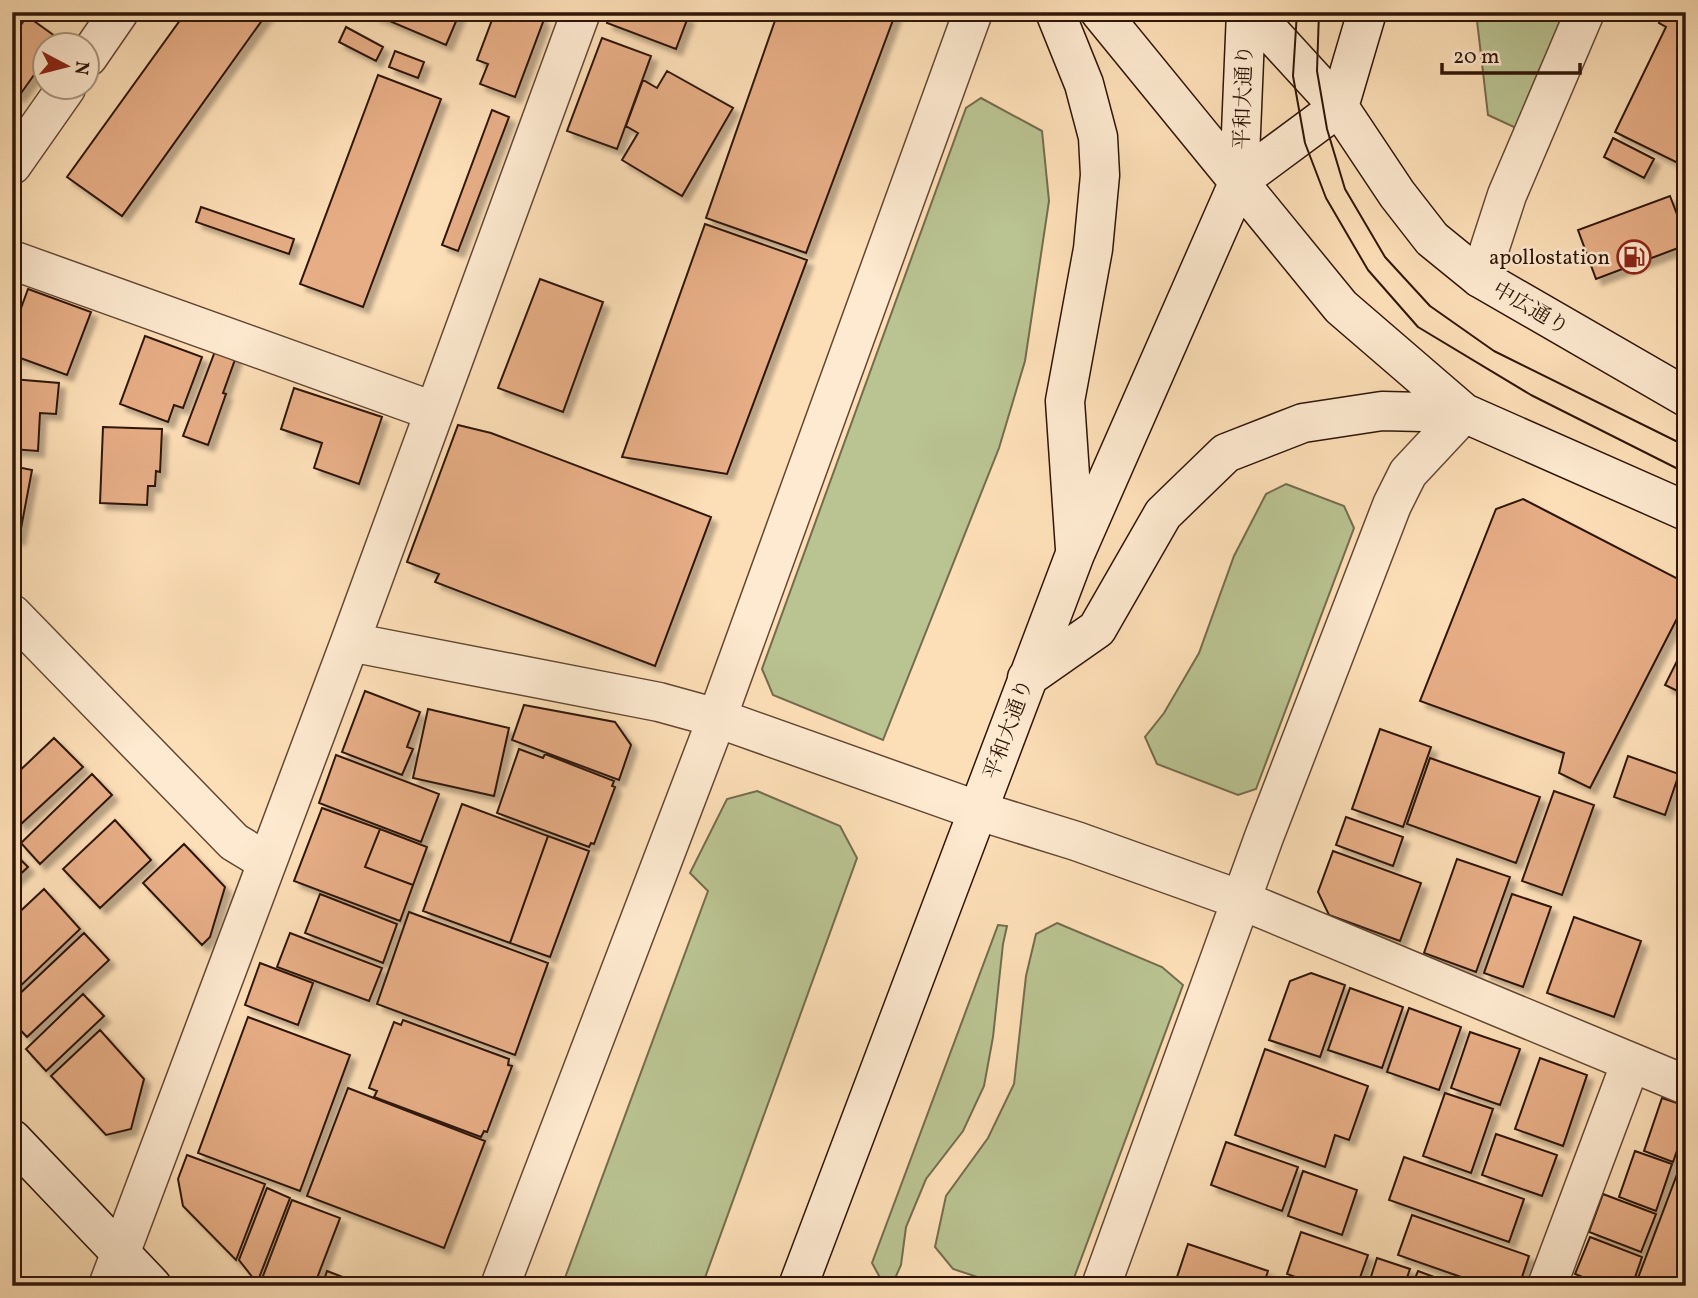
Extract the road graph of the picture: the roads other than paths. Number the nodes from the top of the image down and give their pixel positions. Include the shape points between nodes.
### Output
1 (119, 12) edge
2 (581, 12) edge
3 (973, 12) edge
4 (1055, 12) edge
5 (1100, 12) edge
6 (1246, 12) edge
7 (1252, 12) edge
8 (1367, 12) edge
9 (1585, 12) edge
10 (102, 37) edge
11 (56, 102) edge
12 (1339, 107) junction
13 (12, 165) edge
14 (1239, 181) junction
15 (12, 260) edge
16 (1480, 278) junction
17 (1686, 397) edge
18 (433, 411) junction
19 (1464, 413) junction
20 (1686, 511) edge
21 (1075, 554) junction
22 (12, 614) edge
23 (350, 642) junction
24 (1027, 678) junction
25 (717, 718) junction
26 (979, 811) junction
27 (267, 862) junction
28 (1241, 900) junction
29 (1631, 1062) junction
30 (1686, 1085) edge
31 (12, 1139) edge
32 (115, 1269) edge
33 (152, 1286) edge
34 (500, 1286) edge
35 (798, 1286) edge
36 (1101, 1286) edge
37 (1547, 1286) edge

1 - 10 street
2 - 18 street
3 - 25 street
4 - 21 street via 1084,84 1098,137 1100,175 1093,249 1065,401
5 - 14 street
6 - 14 street, 平和大通り
7 - 12 street, 中広通り
8 - 12 street
9 - 16 street via 1507,195
11 - 13 street
12 - 14 street, 平和大通り
12 - 16 street, 中広通り via 1433,239
14 - 19 street via 1341,307
14 - 21 street, 平和大通り
15 - 18 street
16 - 17 street, 中広通り
18 - 23 street
19 - 20 street
19 - 24 street via 1382,411 1303,423 1226,453 1163,514 1097,629
19 - 28 street via 1408,473 1392,505
21 - 24 street, 平和大通り
22 - 27 street via 234,842
23 - 25 street via 659,702
23 - 27 street
24 - 26 street, 平和大通り
25 - 26 street
25 - 34 street
26 - 28 street
26 - 35 street, 平和大通り
27 - 32 street
28 - 29 street
28 - 36 street
29 - 30 street
29 - 37 street
31 - 32 street
32 - 33 street

